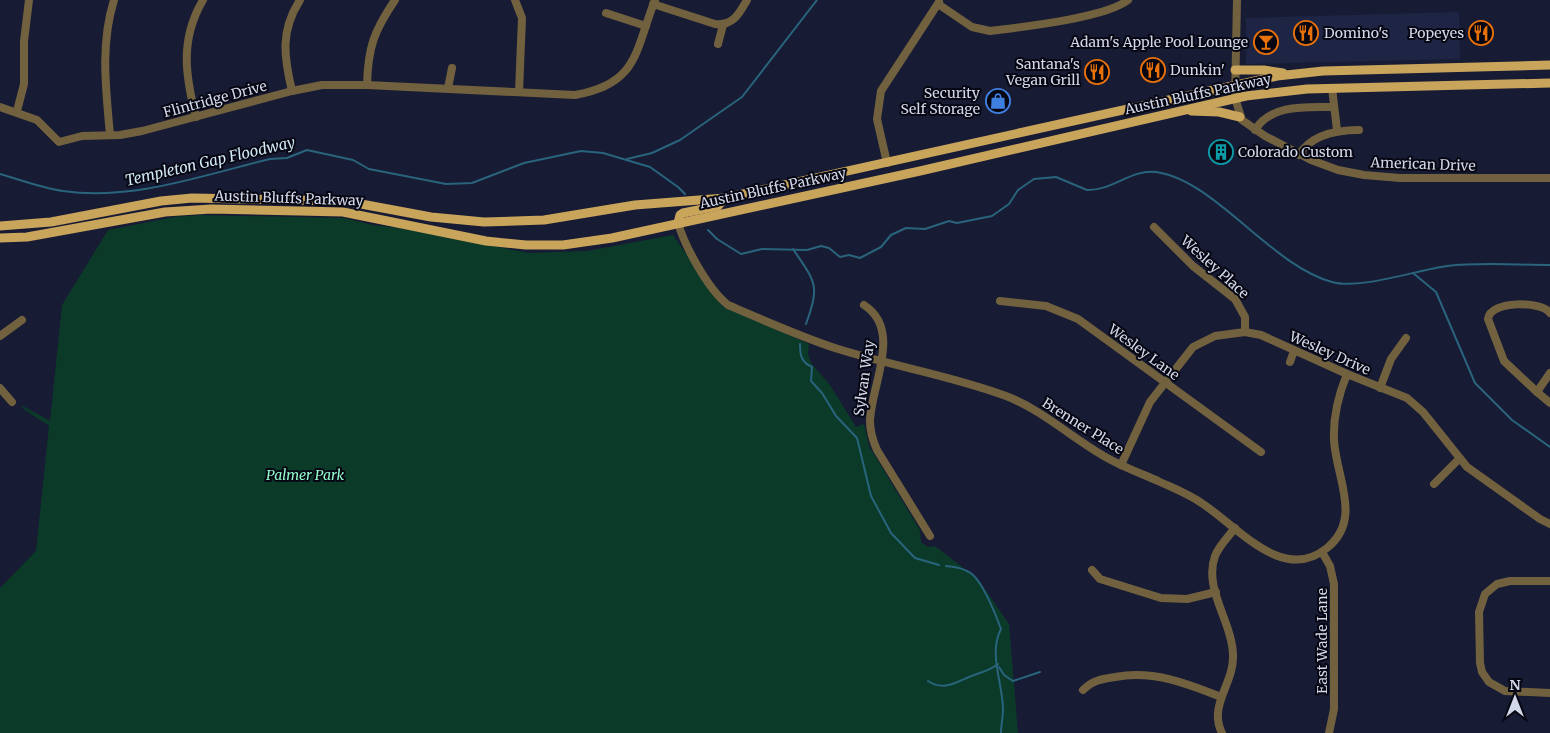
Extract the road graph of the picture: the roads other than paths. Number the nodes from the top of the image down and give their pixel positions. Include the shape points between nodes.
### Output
1 (29, 0) edge
2 (114, 0) edge
3 (203, 0) edge
4 (300, 0) edge
5 (395, 0) edge
6 (515, 0) edge
7 (747, 0) edge
8 (1128, 0) edge
9 (1237, 0) edge
10 (654, 2) edge
11 (939, 2) edge
12 (606, 13) dead end
13 (723, 25) junction
14 (646, 26) junction
15 (718, 44) dead end
16 (1550, 65) edge
17 (452, 68) dead end
18 (1235, 70) junction
19 (1288, 74) junction
20 (1550, 83) edge
21 (366, 84) junction
22 (1236, 84) junction
23 (448, 88) junction
24 (1332, 88) junction
25 (292, 91) junction
26 (519, 92) junction
27 (1235, 98) junction
28 (0, 107) edge
29 (1333, 107) junction
30 (1178, 111) junction
31 (17, 112) junction
32 (196, 117) junction
33 (1240, 117) junction
34 (1255, 130) junction
35 (1336, 130) junction
36 (1358, 130) dead end
37 (110, 136) junction
38 (1300, 155) junction
39 (887, 162) junction
40 (1550, 178) edge
41 (725, 198) junction
42 (0, 221) edge
43 (678, 223) junction
44 (37, 224) junction
45 (0, 226) edge
46 (1154, 227) dead end
47 (27, 237) junction
48 (0, 238) edge
49 (0, 242) edge
50 (1000, 301) dead end
51 (864, 305) dead end
52 (1550, 313) edge
53 (22, 320) dead end
54 (1245, 332) junction
55 (0, 336) edge
56 (1406, 338) dead end
57 (1294, 351) junction
58 (881, 360) junction
59 (1290, 362) dead end
60 (1550, 373) edge
61 (1347, 374) junction
62 (1165, 383) junction
63 (0, 388) edge
64 (1380, 388) junction
65 (1537, 392) junction
66 (12, 402) dead end
67 (1550, 403) edge
68 (1261, 452) dead end
69 (1459, 459) junction
70 (1121, 465) junction
71 (1434, 484) dead end
72 (1550, 524) edge
73 (1235, 528) junction
74 (930, 536) dead end
75 (1322, 552) junction
76 (1092, 570) dead end
77 (1550, 581) edge
78 (1216, 592) junction
79 (1084, 690) dead end
80 (1550, 693) edge
81 (1221, 697) junction
82 (1222, 733) edge
83 (1329, 733) edge

1 - 31 street via 24,41 24,84
2 - 37 street via 106,30 104,55
3 - 32 street via 193,18 186,50 186,71
4 - 25 street via 284,37 284,57
5 - 21 street via 373,36
6 - 26 street via 522,18
7 - 13 street via 739,14
8 - 11 street via 1101,12 990,31 972,27
9 - 18 street
10 - 13 street
10 - 14 street, Flintridge Drive
11 - 39 street via 886,82 878,101 877,118
12 - 14 street
13 - 15 street
14 - 26 street, Flintridge Drive via 634,60 613,82 602,88 575,95
16 - 19 main road, Austin Bluffs Parkway
17 - 23 street
18 - 19 main road
18 - 22 street
19 - 22 main road, Austin Bluffs Parkway
20 - 24 main road, Austin Bluffs Parkway
21 - 23 street, Flintridge Drive
21 - 25 street, Flintridge Drive via 328,85
22 - 27 street
22 - 39 main road, Austin Bluffs Parkway
23 - 26 street, Flintridge Drive
24 - 27 main road, Austin Bluffs Parkway
24 - 29 street
25 - 32 street, Flintridge Drive
27 - 30 main road, Austin Bluffs Parkway
27 - 33 street
28 - 31 street, Flintridge Drive
29 - 34 street via 1272,112
29 - 35 street
30 - 33 main road via 1219,112
30 - 43 main road, Austin Bluffs Parkway
31 - 37 street, Flintridge Drive via 37,120 59,142 82,136
32 - 37 street, Flintridge Drive
33 - 34 street, American Drive
34 - 38 street, American Drive
35 - 36 street
35 - 38 street via 1305,145
38 - 40 street, American Drive via 1338,170 1379,176
39 - 41 main road, Austin Bluffs Parkway
41 - 43 main road via 718,206 683,213
41 - 44 main road, Austin Bluffs Parkway via 635,204 544,220 484,222 431,217 345,201 192,198
42 - 44 main road
43 - 47 main road, Austin Bluffs Parkway via 612,238 547,246 486,241 344,212 211,209 165,212
43 - 58 street, Brenner Place via 684,243 728,305 835,348
44 - 45 main road, Austin Bluffs Parkway
46 - 54 street, Wesley Place via 1198,270 1235,299 1243,310
47 - 48 main road, Austin Bluffs Parkway
47 - 49 main road
50 - 62 street, Wesley Lane via 1046,306 1070,314
51 - 58 street, Sylvan Way via 873,311 882,334
52 - 65 street via 1540,305 1499,306 1490,308 1489,314 1489,324 1504,361
53 - 55 street
54 - 57 street, Wesley Drive via 1261,335
54 - 62 street, Wesley Drive via 1223,334 1200,342
56 - 64 street via 1391,359
57 - 59 street
57 - 61 street, Wesley Drive
58 - 70 street, Brenner Place via 1009,397
58 - 74 street, Sylvan Way via 871,414 872,437
60 - 65 street
61 - 64 street, Wesley Drive
61 - 75 street via 1337,402 1334,430 1346,515 1338,536
62 - 68 street, Wesley Lane
62 - 70 street, Wesley Drive via 1146,409
63 - 66 street
64 - 69 street, Wesley Drive via 1407,398 1418,406
65 - 67 street
69 - 71 street
69 - 72 street, Wesley Drive via 1474,473
70 - 73 street, Brenner Place via 1195,498
73 - 75 street, Brenner Place via 1277,557 1298,559
73 - 78 street via 1215,557 1212,572
75 - 83 street, East Wade Lane via 1330,566 1334,584 1334,709
76 - 78 street via 1100,579 1161,598 1186,599
77 - 80 street via 1497,584 1485,594 1480,612 1480,663 1489,682 1505,691
78 - 81 street via 1234,655
79 - 81 street via 1098,680 1152,675 1189,684
81 - 82 street via 1218,717

